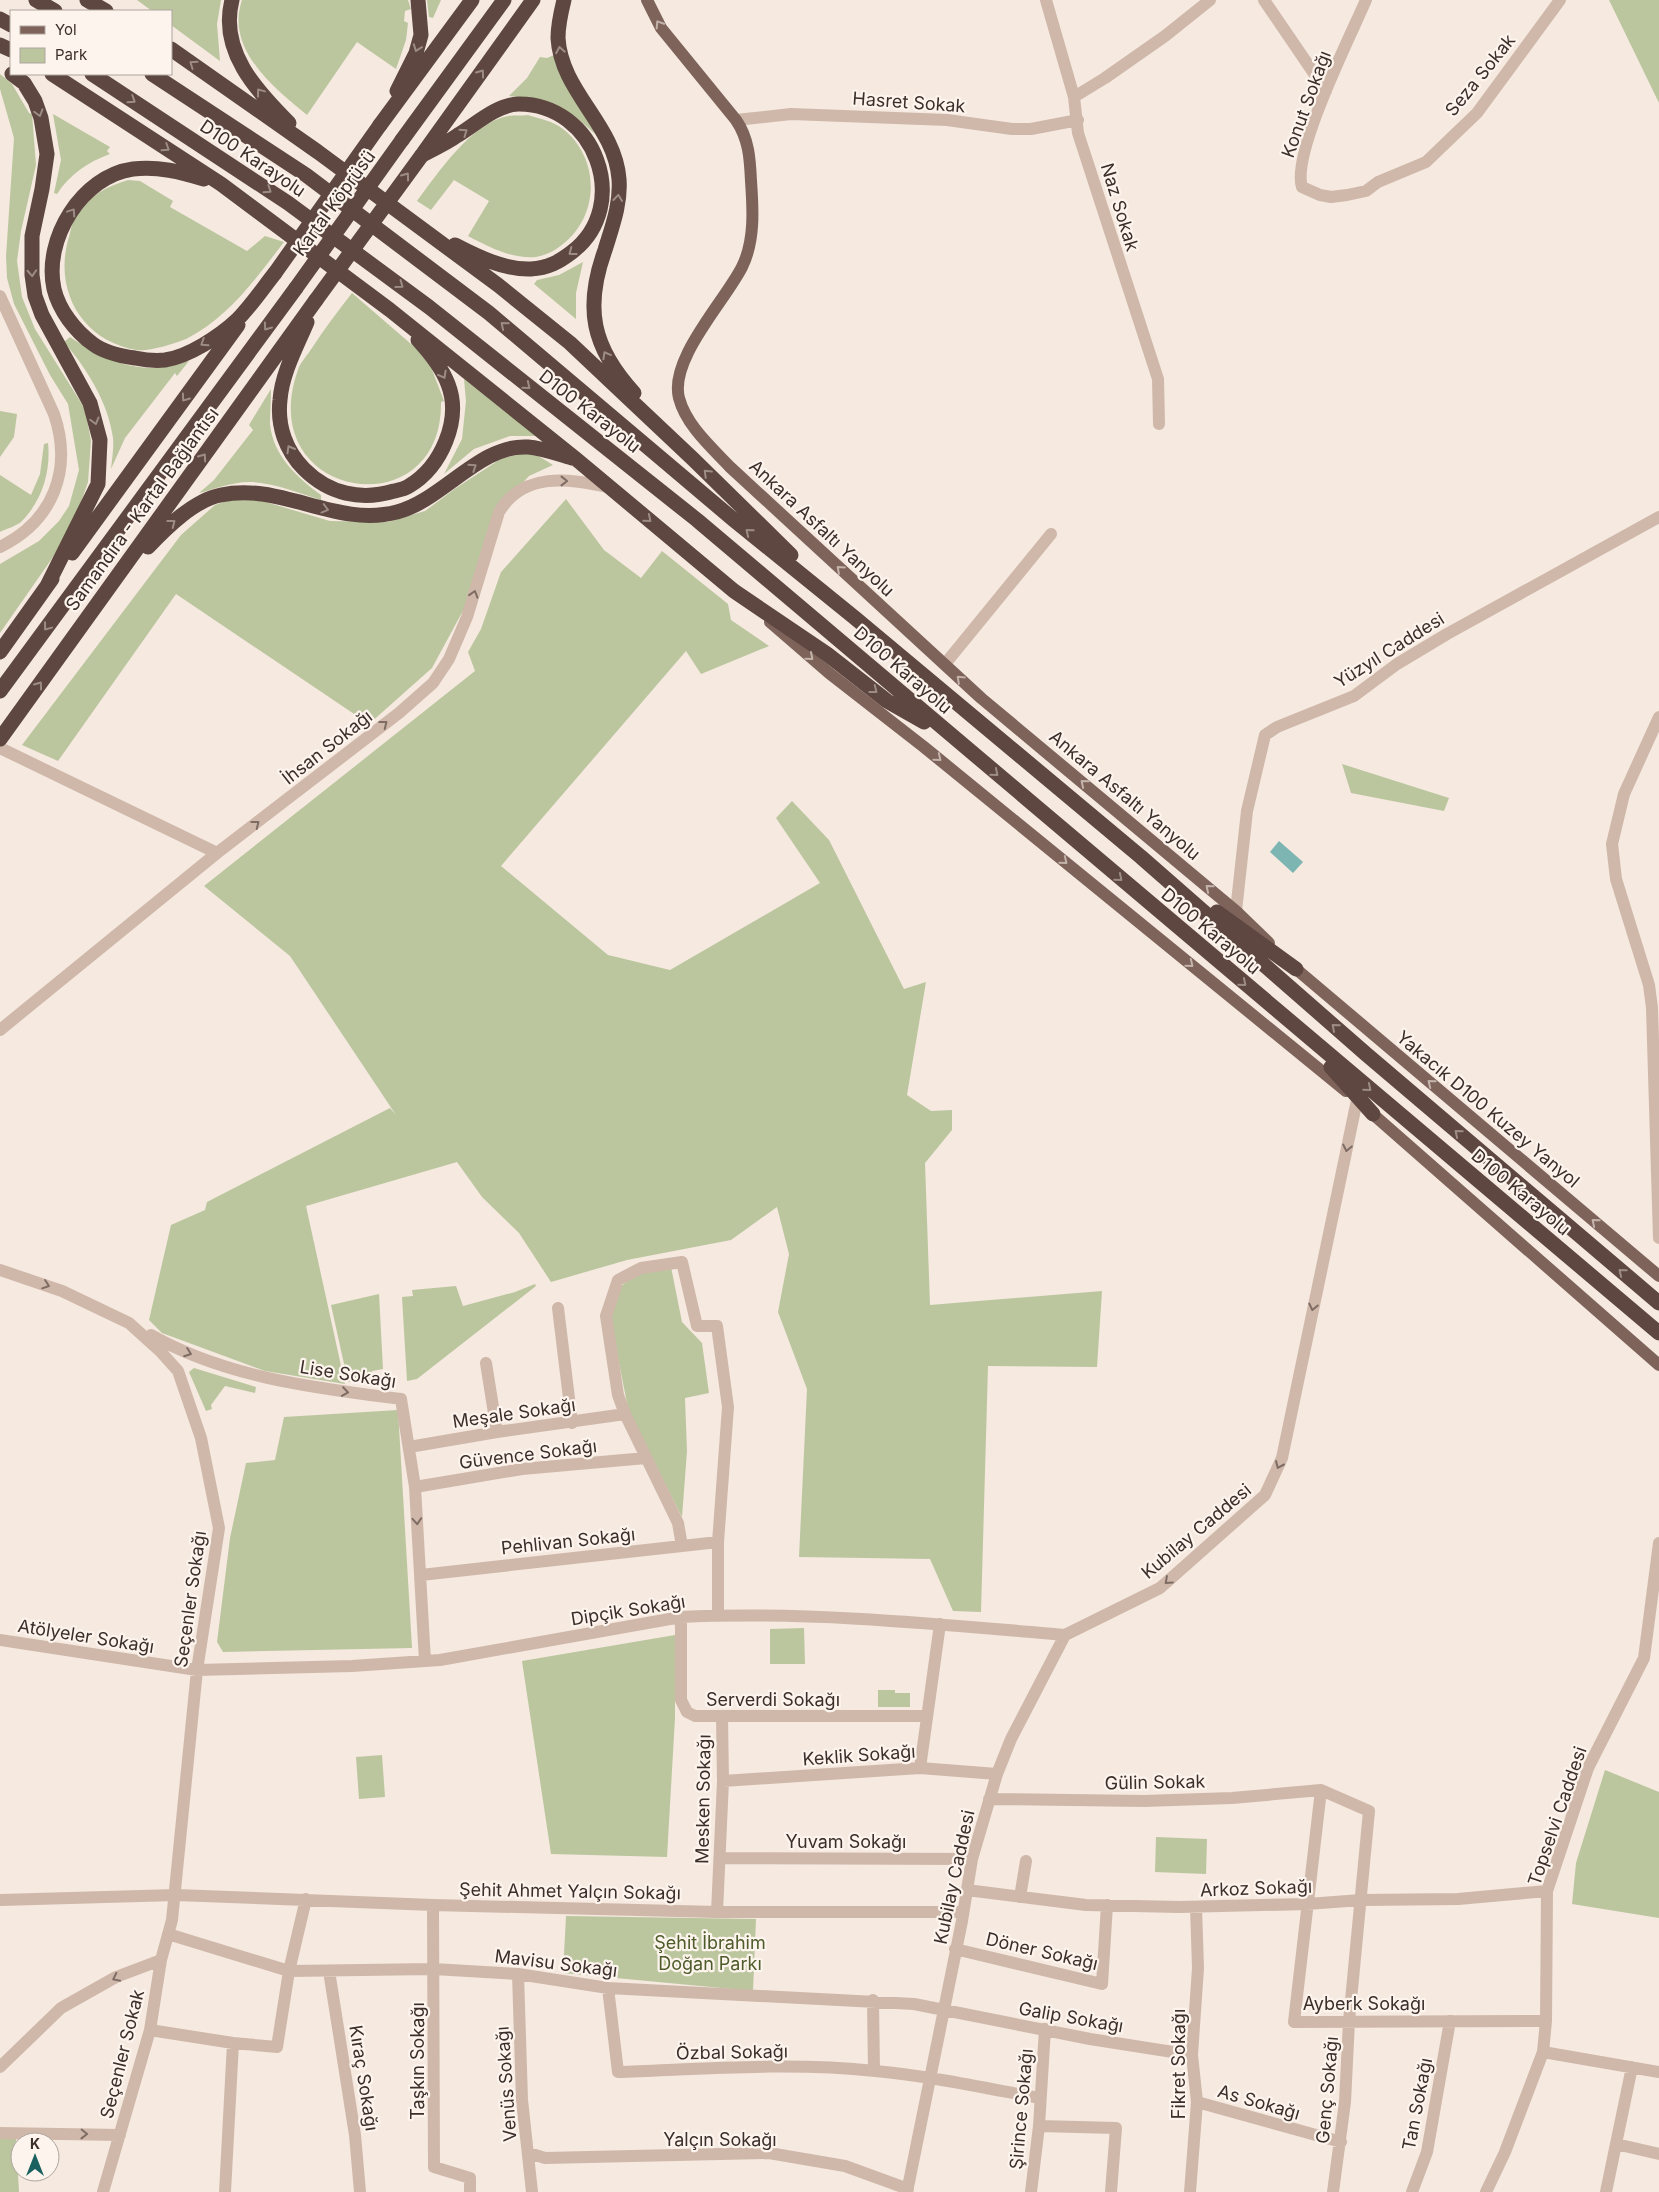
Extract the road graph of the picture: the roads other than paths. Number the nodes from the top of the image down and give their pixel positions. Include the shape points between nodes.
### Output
1 (36, 0) edge
2 (87, 0) edge
3 (232, 0) edge
4 (418, 0) edge
5 (472, 0) edge
6 (504, 0) edge
7 (533, 0) edge
8 (564, 0) edge
9 (646, 0) edge
10 (1046, 0) edge
11 (1264, 0) edge
12 (1366, 0) edge
13 (1560, 0) edge
14 (1208, 1) edge
15 (53, 10) edge
16 (104, 10) edge
17 (172, 50) edge
18 (15, 75) edge
19 (54, 75) edge
20 (94, 75) edge
21 (154, 75) edge
22 (1326, 91) junction
23 (1074, 97) junction
24 (736, 120) junction
25 (1078, 120) junction
26 (380, 125) junction
27 (318, 152) junction
28 (422, 155) junction
29 (221, 184) junction
30 (1366, 191) joint
31 (413, 223) junction
32 (275, 273) junction
33 (296, 288) joint
34 (0, 296) edge
35 (316, 300) junction
36 (390, 310) junction
37 (1159, 424) dead end
38 (576, 459) junction
39 (693, 459) junction
40 (611, 487) junction
41 (1659, 517) edge
42 (1051, 534) dead end
43 (0, 547) edge
44 (47, 586) junction
45 (734, 591) junction
46 (103, 596) junction
47 (855, 618) junction
48 (0, 652) edge
49 (946, 664) junction
50 (0, 690) edge
51 (1659, 717) edge
52 (0, 740) edge
53 (958, 742) junction
54 (0, 748) edge
55 (217, 853) junction
56 (1141, 857) junction
57 (1236, 911) junction
58 (1296, 969) junction
59 (1296, 1027) junction
60 (0, 1030) edge
61 (1357, 1100) junction
62 (1373, 1114) junction
63 (1659, 1238) edge
64 (0, 1270) edge
65 (1659, 1276) edge
66 (1659, 1303) edge
67 (558, 1308) dead end
68 (129, 1323) junction
69 (1659, 1333) edge
70 (486, 1364) dead end
71 (1659, 1365) edge
72 (625, 1414) junction
73 (572, 1423) junction
74 (497, 1432) junction
75 (409, 1447) junction
76 (646, 1458) junction
77 (415, 1487) junction
78 (718, 1542) junction
79 (1659, 1542) edge
80 (682, 1546) junction
81 (421, 1575) junction
82 (718, 1616) junction
83 (682, 1617) junction
84 (940, 1624) junction
85 (1065, 1635) junction
86 (0, 1640) edge
87 (425, 1661) junction
88 (198, 1670) junction
89 (722, 1716) junction
90 (926, 1716) junction
91 (920, 1768) junction
92 (997, 1774) junction
93 (723, 1781) junction
94 (1321, 1790) junction
95 (989, 1799) junction
96 (720, 1858) junction
97 (972, 1859) junction
98 (1026, 1861) dead end
99 (967, 1890) junction
100 (1547, 1891) junction
101 (176, 1894) junction
102 (1020, 1897) junction
103 (306, 1899) junction
104 (0, 1900) edge
105 (1361, 1900) junction
106 (1307, 1904) junction
107 (433, 1905) junction
108 (1107, 1905) junction
109 (1196, 1907) junction
110 (717, 1912) junction
111 (963, 1912) junction
112 (168, 1934) junction
113 (956, 1949) junction
114 (161, 1960) junction
115 (434, 1969) junction
116 (289, 1971) junction
117 (329, 1971) junction
118 (518, 1974) junction
119 (608, 1988) junction
120 (873, 2000) junction
121 (944, 2009) junction
122 (1350, 2021) junction
123 (1450, 2021) junction
124 (1546, 2021) junction
125 (1045, 2029) junction
126 (150, 2030) junction
127 (233, 2044) junction
128 (1543, 2052) junction
129 (1192, 2055) junction
130 (0, 2067) edge
131 (1632, 2067) junction
132 (874, 2071) junction
133 (1659, 2072) edge
134 (931, 2078) junction
135 (1039, 2098) junction
136 (1197, 2102) junction
137 (1039, 2126) junction
138 (0, 2134) edge
139 (120, 2135) junction
140 (1341, 2142) junction
141 (1616, 2144) junction
142 (529, 2153) junction
143 (1659, 2154) edge
144 (908, 2190) edge
145 (103, 2192) edge
146 (225, 2192) edge
147 (360, 2192) edge
148 (470, 2192) edge
149 (532, 2192) edge
150 (1031, 2192) edge
151 (1111, 2192) edge
152 (1190, 2192) edge
153 (1333, 2192) edge
154 (1412, 2192) edge
155 (1486, 2192) edge
156 (1606, 2192) edge

1 - 15 highway
2 - 16 highway
27 -> 3 highway via 264,98 235,54 228,22
4 -> 26 highway via 421,35 416,53
5 - 26 highway
6 - 33 highway, Kartal Köprüsü, bridge
28 -> 7 highway
39 -> 8 highway via 616,371 596,332 592,306 594,289 614,224 619,179 607,141 580,98 561,57 558,37
24 -> 9 main road, Ankara Asfaltı Yanyolu via 660,28
10 - 23 street, Naz Sokak
11 - 22 street
12 - 22 street, Konut Sokağı
13 - 30 street, Seza Sokak via 1477,113 1426,162 1378,182
14 - 23 street via 1165,36
27 -> 17 highway
18 -> 44 highway via 24,82 35,100 47,154 32,236 35,296 90,403 100,440 98,484
19 -> 29 highway
20 -> 53 highway, D100 Karayolu via 288,203 429,307 697,520
47 -> 21 highway, D100 Karayolu via 489,312 306,175
22 - 30 street, Konut Sokağı via 1301,165 1302,187 1331,197
23 - 25 street, Naz Sokak
24 - 25 street, Hasret Sokak via 810,114 947,120 1012,129
49 -> 24 main road, Ankara Asfaltı Yanyolu via 730,467 700,434 682,407 677,388 684,360 742,268 752,233 749,150 744,131
25 - 37 street, Naz Sokak via 1078,133 1158,380
26 - 32 highway, bridge
27 - 31 highway
28 -> 31 highway via 502,108 518,104 542,108 574,124 588,140 602,177 602,192 593,230 580,246 549,266 530,269 487,260
35 -> 28 highway, bridge
32 -> 29 highway via 237,320 191,351 167,360 152,361 101,350 82,336 66,316 54,289 53,261 63,225 94,185 132,169 160,168
29 - 36 highway
31 - 39 highway via 498,285 570,344
32 -> 44 highway
33 -> 50 highway, Samandıra - Kartal Bağlantısı
34 - 43 street via 54,414 59,427 61,452 57,486 42,515 30,529
36 -> 35 highway via 443,372 449,386 453,416 439,455 426,472 408,487 382,495 361,496 336,492 314,480 287,446 280,424 280,400 287,371
46 -> 35 highway, Samandıra - Kartal Bağlantısı
36 - 38 highway
38 - 40 highway
46 -> 38 highway via 169,524 219,495 253,492 349,515 374,515 397,512 428,499 474,465 511,449 528,447
47 -> 39 highway
40 -> 45 highway
55 -> 40 street, İhsan Sokağı via 399,713 433,683 449,659 460,632 505,502 528,485 539,482 569,480
41 - 57 street, Yüzyıl Caddesi via 1447,634 1397,664 1354,696 1277,726 1265,735 1247,811
42 - 49 street
44 - 48 highway
45 -> 53 highway via 828,654 887,701
45 -> 61 main road via 829,674 924,747
52 -> 46 highway, Samandıra - Kartal Bağlantısı
47 - 56 highway, D100 Karayolu
57 -> 49 main road, Ankara Asfaltı Yanyolu via 981,698
51 - 63 street via 1624,794 1612,844 1616,879 1649,984 1651,1000
53 -> 59 highway, D100 Karayolu
54 - 55 street
55 - 60 street, İhsan Sokağı
56 - 58 highway
66 -> 56 highway, D100 Karayolu
57 - 58 main road, Ankara Asfaltı Yanyolu
65 -> 58 main road, Yakacık D100 Kuzey Yanyol
59 - 62 highway
59 -> 69 highway, D100 Karayolu
61 - 62 main road
61 -> 85 street, Kubilay Caddesi via 1282,1458 1265,1495 1160,1588
62 - 71 main road
64 -> 68 street, Seçenler Sokağı via 62,1291
67 - 73 street
68 -> 75 street, Lise Sokağı via 174,1348 273,1380 401,1399
68 - 88 street, Seçenler Sokağı via 178,1372 202,1438 219,1528
70 - 74 street
72 - 73 street, Meşale Sokağı
72 - 76 street
72 - 78 street via 618,1395 606,1316 618,1280 641,1268 682,1262 697,1326 717,1326 728,1406
73 - 74 street, Meşale Sokağı
74 - 75 street, Meşale Sokağı
75 - 77 street, Lise Sokağı
76 - 77 street, Güvence Sokağı via 522,1469
76 - 80 street via 678,1523
77 -> 81 street, Lise Sokağı
78 - 80 street, Pehlivan Sokağı
78 - 82 street
79 - 100 street, Topselvi Caddesi via 1644,1658 1588,1768
80 - 81 street, Pehlivan Sokağı
81 - 87 street, Lise Sokağı
82 - 83 street, Dipçik Sokağı
82 - 84 street, Dipçik Sokağı
83 - 87 street, Dipçik Sokağı
83 - 89 street, Serverdi Sokağı via 682,1706 696,1716
84 - 85 street, Dipçik Sokağı
84 - 90 street
85 - 92 street, Kubilay Caddesi via 1011,1739
86 - 88 street, Atölyeler Sokağı
87 - 88 street, Dipçik Sokağı
88 - 101 street, Seçenler Sokağı
89 - 90 street, Serverdi Sokağı
89 - 93 street, Mesken Sokağı
90 - 91 street
91 - 92 street, Keklik Sokağı
91 - 93 street, Keklik Sokağı
92 - 95 street, Kubilay Caddesi
93 - 96 street, Mesken Sokağı
94 - 95 street, Gülin Sokak via 1144,1801
94 - 105 street, Genç Sokağı via 1369,1812
94 - 106 street, Ayberk Sokağı
95 - 97 street, Kubilay Caddesi
96 - 97 street, Yuvam Sokağı
96 - 110 street, Mesken Sokağı
97 - 99 street, Kubilay Caddesi
98 - 102 street
99 - 102 street, Arkoz Sokağı
99 - 111 street, Kubilay Caddesi
100 - 105 street, Arkoz Sokağı via 1458,1899
100 - 124 street, Topselvi Caddesi
101 - 103 street, Şehit Ahmet Yalçın Sokağı
101 - 104 street, Şehit Ahmet Yalçın Sokağı
101 - 112 street, Seçenler Sokak
102 - 108 street, Arkoz Sokağı
103 - 107 street, Şehit Ahmet Yalçın Sokağı
103 - 116 street
105 - 106 street, Arkoz Sokağı
105 - 122 street, Genç Sokağı
106 - 109 street, Arkoz Sokağı
106 - 122 street, Ayberk Sokağı via 1294,2022
107 - 110 street, Şehit Ahmet Yalçın Sokağı
107 - 115 street, Taşkın Sokağı
108 - 109 street, Arkoz Sokağı
108 - 113 street, Döner Sokağı via 1102,1984
109 - 129 street, Fikret Sokağı via 1198,1968
110 - 111 street, Şehit Ahmet Yalçın Sokağı
111 - 113 street, Kubilay Caddesi
112 - 114 street, Seçenler Sokak
112 - 116 street, Mavisu Sokağı
113 - 121 street, Kubilay Caddesi
114 - 126 street, Seçenler Sokak
114 -> 130 street via 116,1977 61,2008
115 - 117 street, Mavisu Sokağı
115 - 118 street, Mavisu Sokağı
115 - 148 street, Taşkın Sokağı via 434,2167 470,2178
116 - 117 street, Mavisu Sokağı
116 - 127 street via 277,2047
117 - 147 street, Kıraç Sokağı via 355,2135
118 - 119 street, Mavisu Sokağı
118 - 142 street, Venüs Sokağı via 522,2100
119 - 120 street, Mavisu Sokağı
119 - 132 street, Özbal Sokağı via 618,2072 780,2067
120 - 121 street, Mavisu Sokağı
120 - 132 street
121 - 125 street, Galip Sokağı
121 - 134 street, Kubilay Caddesi
122 - 123 street, Ayberk Sokağı
122 - 140 street, Genç Sokağı
123 - 124 street, Ayberk Sokağı
123 - 154 street, Tan Sokağı via 1427,2152
124 - 128 street, Topselvi Caddesi
125 - 129 street, Galip Sokağı
125 - 135 street, Şirince Sokağı
126 - 127 street
126 - 139 street, Seçenler Sokak
127 - 146 street
128 - 131 street
128 - 155 street, Topselvi Caddesi via 1505,2152
129 - 136 street, Fikret Sokağı
131 - 133 street
131 - 141 street
132 - 134 street, Özbal Sokağı
134 - 135 street, Özbal Sokağı
134 - 144 street, Kubilay Caddesi
135 - 137 street, Şirince Sokağı
136 - 140 street, As Sokağı
136 - 152 street, Fikret Sokağı
137 - 150 street, Şirince Sokağı
137 - 151 street via 1116,2128
138 -> 139 street
139 - 145 street, Seçenler Sokak
140 - 153 street, Genç Sokağı
141 - 143 street
141 - 156 street
142 - 144 street, Yalçın Sokağı via 545,2158 769,2154 845,2166
142 - 149 street, Venüs Sokağı

